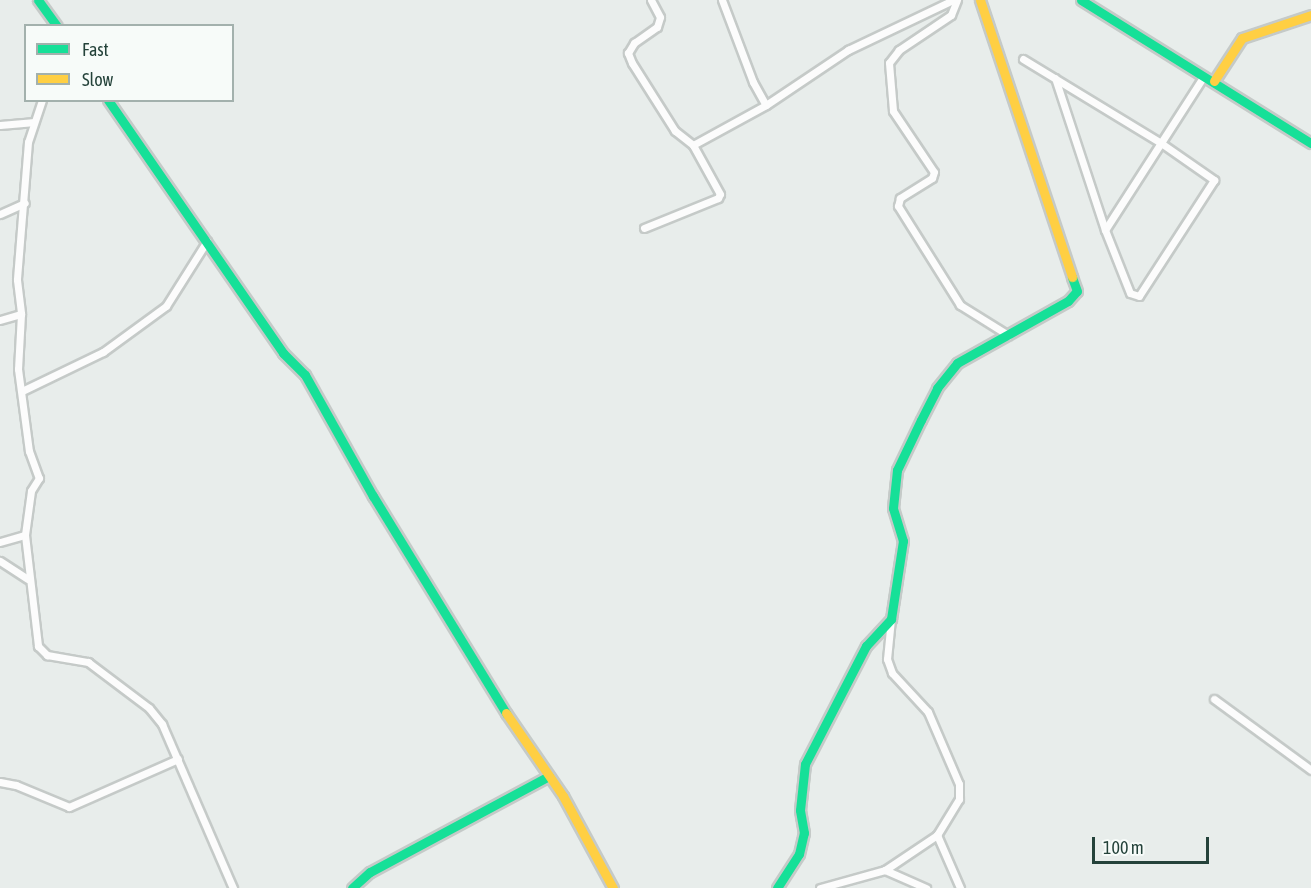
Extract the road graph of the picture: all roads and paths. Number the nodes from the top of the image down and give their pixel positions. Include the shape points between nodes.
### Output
1 (38, 0) edge
2 (651, 0) edge
3 (722, 0) edge
4 (955, 0) edge
5 (980, 0) edge
6 (1081, 0) edge
7 (1311, 15) edge
8 (56, 24) edge
9 (1023, 59) dead end
10 (1204, 76) junction
11 (1055, 78) junction
12 (1214, 81) junction
13 (41, 102) edge
14 (109, 102) edge
15 (766, 105) junction
16 (32, 122) junction
17 (0, 125) edge
18 (1161, 143) junction
19 (1311, 143) edge
20 (693, 145) junction
21 (25, 203) junction
22 (0, 214) edge
23 (644, 228) dead end
24 (1105, 230) junction
25 (207, 241) junction
26 (21, 314) junction
27 (0, 320) edge
28 (1008, 334) junction
29 (22, 391) junction
30 (26, 535) junction
31 (0, 542) edge
32 (0, 561) edge
33 (28, 579) junction
34 (891, 619) junction
35 (1214, 699) dead end
36 (178, 759) junction
37 (1311, 770) edge
38 (549, 776) junction
39 (0, 782) edge
40 (937, 835) junction
41 (885, 870) junction
42 (233, 888) edge
43 (352, 888) edge
44 (613, 888) edge
45 (777, 888) edge
46 (820, 888) edge
47 (926, 888) edge
48 (960, 888) edge

1 - 8 street
2 - 20 street via 660,17 657,27 634,43 628,53 675,131
3 - 15 street via 753,82
4 - 15 street via 848,50
4 - 28 street via 951,15 899,50 889,63 893,111 934,172 932,178 900,198 898,206 960,305
5 - 28 street via 1076,278 1077,291 1068,301
6 - 10 street
7 - 12 street via 1242,38
9 - 11 street
10 - 12 street
10 - 18 street
11 - 18 street
11 - 24 street
12 - 19 street
13 - 16 street
14 - 25 street
15 - 20 street
16 - 17 street
16 - 21 street
18 - 24 street
18 - 24 street via 1214,182 1141,296 1130,293
20 - 23 street via 720,196
21 - 22 street
21 - 26 street via 17,280
25 - 29 street via 180,287 158,313 103,352
25 - 38 street via 283,353 305,375 373,496
26 - 27 street
26 - 29 street via 18,369
28 - 34 street via 964,357 945,376 897,470 893,508 903,541
29 - 30 street via 29,451 39,478 31,491
30 - 31 street
30 - 33 street
32 - 33 street
33 - 36 street via 42,651 88,662 132,693 162,724
34 - 40 street via 887,659 892,673 928,712 959,784 959,799
34 - 45 street via 866,646 805,764 800,810 804,833 799,854
35 - 37 street
36 - 39 street via 69,807
36 - 42 street
38 - 43 street via 370,872
38 - 44 street
40 - 41 street
40 - 48 street
41 - 46 street
41 - 47 street

